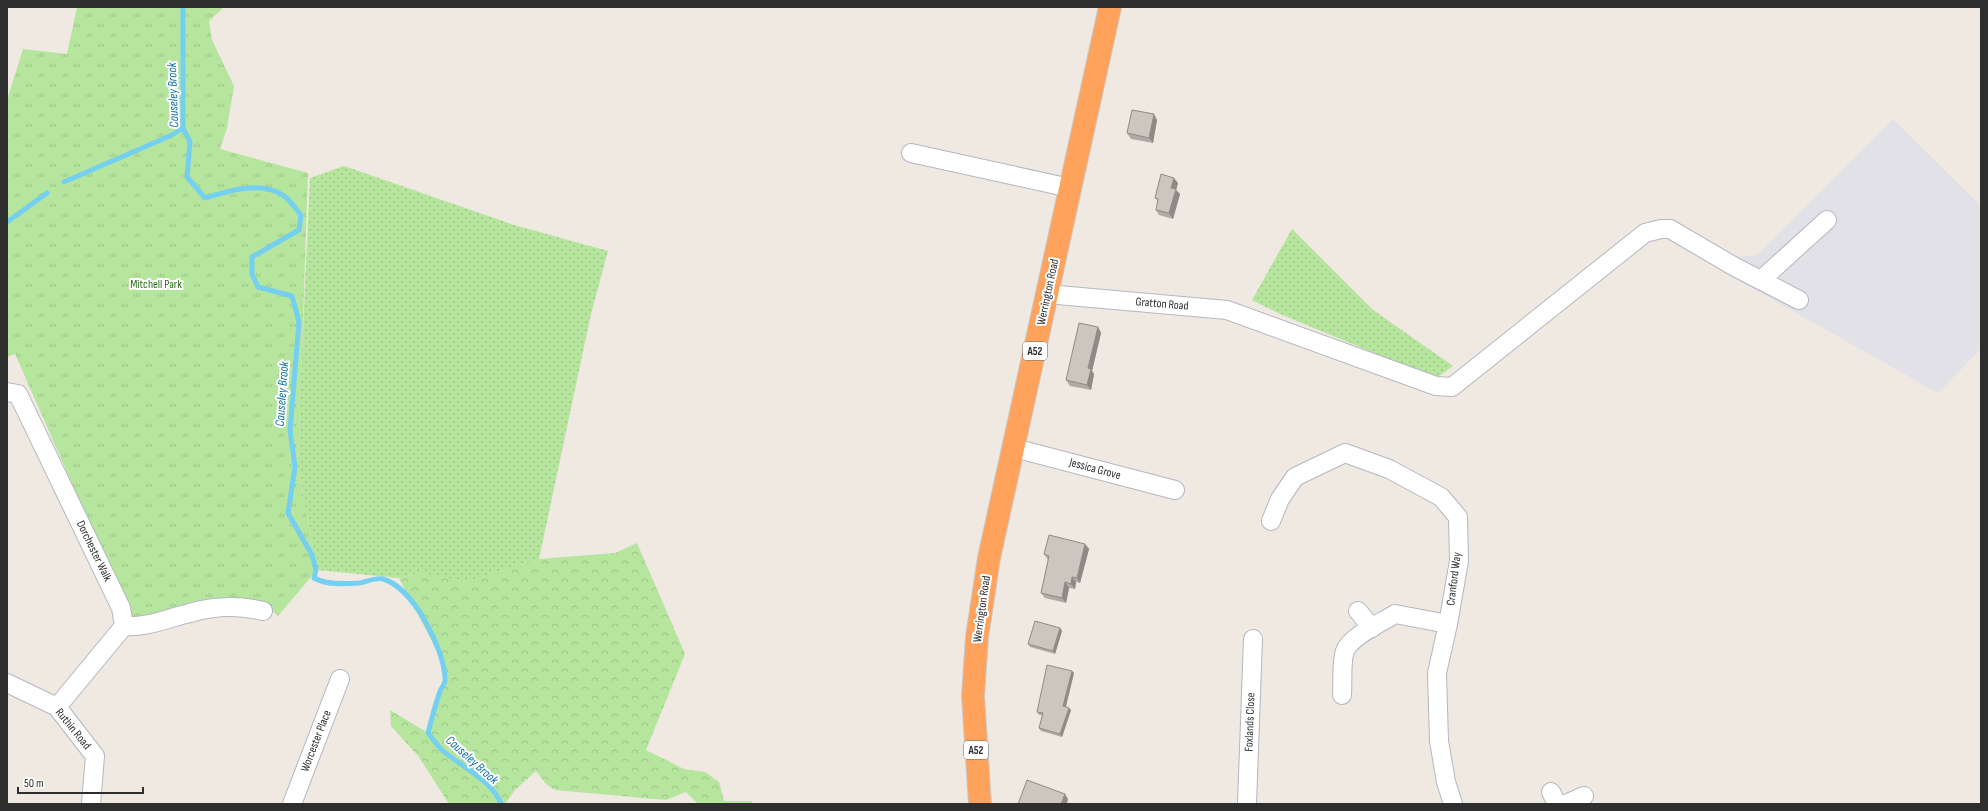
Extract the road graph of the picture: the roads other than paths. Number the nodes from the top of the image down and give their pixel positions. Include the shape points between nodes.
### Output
1 (1110, 7) edge
2 (911, 153) dead end
3 (1070, 188) junction
4 (1827, 220) dead end
5 (1761, 280) junction
6 (1047, 294) junction
7 (1799, 300) dead end
8 (7, 392) edge
9 (1014, 448) junction
10 (1175, 490) dead end
11 (1271, 521) dead end
12 (263, 611) dead end
13 (1358, 611) dead end
14 (1448, 624) junction
15 (124, 626) junction
16 (1372, 628) junction
17 (1253, 639) dead end
18 (340, 679) dead end
19 (7, 683) edge
20 (1342, 695) dead end
21 (57, 707) junction
22 (1584, 796) dead end
23 (91, 804) edge
24 (292, 804) edge
25 (980, 804) edge
26 (1247, 804) edge
27 (1453, 804) edge
28 (1566, 804) edge

1 - 3 highway, Werrington Road / A52
2 - 3 street
3 - 6 highway, Werrington Road / A52
4 - 5 street
5 - 6 street, Gratton Road via 1670,230 1661,229 1645,233 1452,387 1436,386 1227,310
5 - 7 street, Gratton Road
6 - 9 highway, Werrington Road / A52
8 - 15 street, Dorchester Walk via 18,394 121,608
9 - 10 street, Jessica Grove
9 - 25 highway, Werrington Road / A52 via 989,558 977,637 973,696
11 - 14 street, Cranford Way via 1280,499 1295,478 1345,453 1389,468 1441,497 1458,517 1459,561
12 - 15 street via 234,606 212,608 141,626
13 - 16 street
14 - 16 street via 1395,614
14 - 27 street, Cranford Way via 1437,674 1438,726 1446,782
15 - 21 street
16 - 20 street via 1349,643 1344,652
17 - 26 street, Foxlands Close
18 - 24 street, Worcester Place
19 - 21 street, Ruthin Road
21 - 23 street, Ruthin Road via 95,756
22 - 28 street

